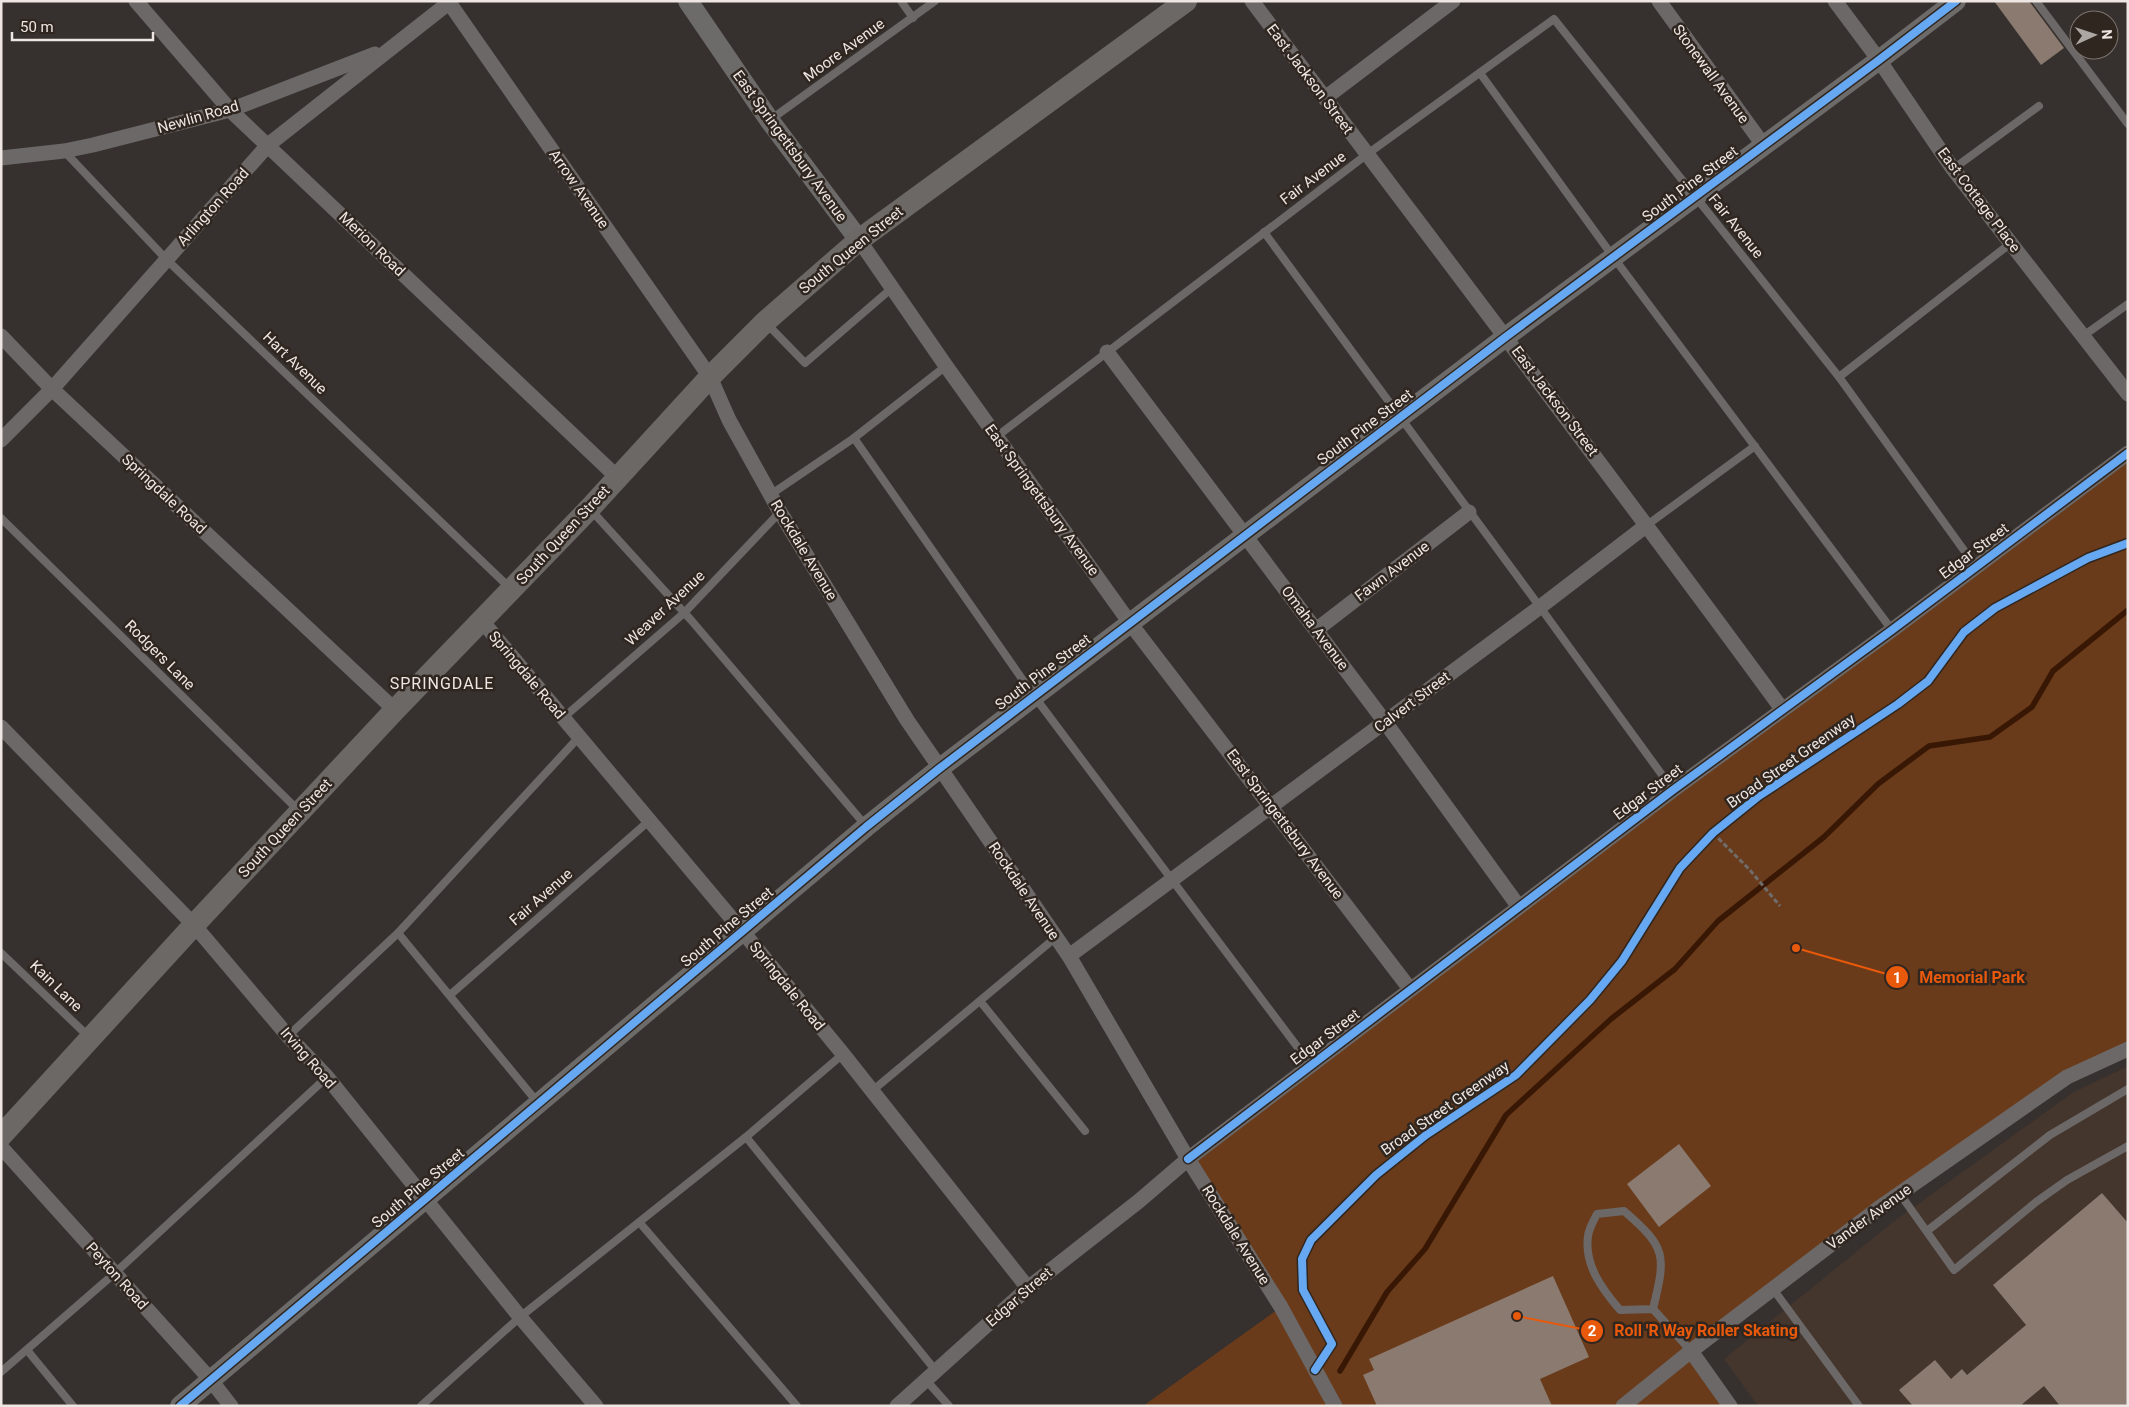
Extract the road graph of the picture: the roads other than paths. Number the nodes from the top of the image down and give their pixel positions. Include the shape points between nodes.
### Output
1 (136, 1) edge
2 (688, 1) edge
3 (901, 1) edge
4 (934, 1) edge
5 (1186, 1) edge
6 (1252, 1) edge
7 (1453, 1) edge
8 (1659, 1) edge
9 (1835, 1) edge
10 (1956, 1) edge
11 (2036, 1) edge
12 (449, 2) edge
13 (913, 18) junction
14 (388, 50) junction
15 (1879, 60) junction
16 (1480, 73) junction
17 (1325, 98) junction
18 (2039, 106) dead end
19 (230, 110) junction
20 (770, 121) junction
21 (2128, 124) edge
22 (268, 145) junction
23 (1764, 146) junction
24 (64, 151) junction
25 (1366, 155) junction
26 (1, 158) edge
27 (1953, 169) junction
28 (1695, 197) junction
29 (1264, 232) junction
30 (859, 240) junction
31 (2011, 243) junction
32 (1614, 258) junction
33 (167, 260) junction
34 (892, 288) junction
35 (2128, 304) edge
36 (765, 322) junction
37 (1, 336) edge
38 (1506, 336) junction
39 (2083, 336) junction
40 (1107, 352) junction
41 (946, 366) junction
42 (710, 377) junction
43 (1839, 377) junction
44 (52, 389) junction
45 (2128, 394) edge
46 (1399, 418) junction
47 (996, 437) junction
48 (854, 438) junction
49 (1, 440) edge
50 (1754, 446) junction
51 (2128, 452) edge
52 (617, 477) junction
53 (770, 495) junction
54 (590, 508) junction
55 (780, 512) junction
56 (1469, 512) junction
57 (1, 518) edge
58 (1647, 525) junction
59 (1245, 536) junction
60 (1976, 567) junction
61 (512, 589) junction
62 (1540, 607) junction
63 (684, 613) junction
64 (482, 621) junction
65 (1130, 623) junction
66 (1316, 630) junction
67 (1892, 630) junction
68 (1034, 696) junction
69 (1782, 709) junction
70 (395, 710) junction
71 (563, 718) junction
72 (1385, 722) junction
73 (1, 727) edge
74 (579, 737) junction
75 (940, 768) junction
76 (1673, 790) junction
77 (1271, 806) junction
78 (300, 812) junction
79 (650, 820) junction
80 (866, 827) junction
81 (1172, 880) junction
82 (1520, 907) junction
83 (194, 924) junction
84 (743, 932) junction
85 (398, 933) junction
86 (1055, 938) junction
87 (1, 953) edge
88 (1069, 956) junction
89 (1410, 989) junction
90 (450, 995) junction
91 (980, 1001) junction
92 (288, 1036) junction
93 (91, 1039) junction
94 (2128, 1049) edge
95 (843, 1054) junction
96 (1310, 1065) junction
97 (327, 1077) junction
98 (2128, 1089) edge
99 (872, 1091) junction
100 (539, 1104) junction
101 (1084, 1131) dead end
102 (1, 1136) edge
103 (746, 1137) junction
104 (2128, 1146) edge
105 (1, 1147) edge
106 (1188, 1159) junction
107 (1900, 1194) junction
108 (426, 1200) junction
109 (640, 1223) junction
110 (1926, 1231) junction
111 (115, 1273) junction
112 (1028, 1288) junction
113 (1773, 1289) junction
114 (1653, 1309) junction
115 (520, 1317) junction
116 (27, 1350) junction
117 (1691, 1351) junction
118 (1, 1372) edge
119 (931, 1375) junction
120 (210, 1379) junction
121 (73, 1406) edge
122 (180, 1406) edge
123 (232, 1406) edge
124 (421, 1406) edge
125 (596, 1406) edge
126 (798, 1406) edge
127 (897, 1406) edge
128 (949, 1406) edge
129 (1335, 1406) edge
130 (1623, 1406) edge
131 (1730, 1406) edge
132 (1858, 1406) edge

1 - 19 street, Merion Road
2 - 20 street, East Springettsbury Avenue
3 - 13 lane
4 - 13 lane, Moore Avenue
5 - 30 main road, South Queen Street
6 - 17 street, East Jackson Street
7 - 17 street
8 - 23 street, Stonewall Avenue
9 - 15 street, East Cottage Place
10 - 15 street, South Pine Street
11 - 21 lane
12 - 14 street, Arlington Road
12 - 42 street, Arrow Avenue
13 - 20 lane, Moore Avenue
14 - 19 street, Newlin Road
14 - 22 street, Arlington Road
15 - 23 street, South Pine Street
15 - 27 street, East Cottage Place
16 - 25 lane, Fair Avenue
16 - 28 lane, Fair Avenue via 1554,20
16 - 32 lane
17 - 25 street, East Jackson Street
18 - 27 lane
19 - 22 street, Merion Road
19 - 24 street, Newlin Road
20 - 30 street, East Springettsbury Avenue
22 - 33 street, Arlington Road
22 - 52 street, Merion Road
23 - 28 street, South Pine Street
24 - 26 street, Newlin Road
24 - 33 lane, Hart Avenue
25 - 29 lane, Fair Avenue
25 - 38 street, East Jackson Street
27 - 31 street, East Cottage Place
28 - 32 street, South Pine Street
28 - 43 lane, Fair Avenue
29 - 40 lane, Fair Avenue
29 - 46 lane
30 - 34 street, East Springettsbury Avenue
30 - 36 main road, South Queen Street
31 - 39 street, East Cottage Place
31 - 43 lane
32 - 38 street, South Pine Street
32 - 50 lane
33 - 44 street, Arlington Road
33 - 61 lane, Hart Avenue
34 - 36 lane via 805,362
34 - 41 street, East Springettsbury Avenue
35 - 39 lane
36 - 42 main road, South Queen Street
37 - 44 street, Springdale Road
38 - 46 street, South Pine Street
38 - 58 street, East Jackson Street
39 - 45 street, East Cottage Place
40 - 47 lane, Fair Avenue
40 - 59 street, Omaha Avenue
41 - 47 street, East Springettsbury Avenue
41 - 48 lane
42 - 52 main road, South Queen Street
42 - 53 street, Rockdale Avenue via 729,420
43 - 60 lane, Fair Avenue
44 - 49 street, Arlington Road
44 - 70 street, Springdale Road
46 - 56 lane
46 - 59 street, South Pine Street
47 - 65 street, East Springettsbury Avenue
48 - 53 lane
48 - 68 lane
50 - 58 lane, Calvert Street
50 - 67 lane
51 - 60 street, Edgar Street
52 - 54 main road, South Queen Street
53 - 55 street, Rockdale Avenue
54 - 61 main road, South Queen Street
54 - 63 lane
55 - 63 lane, Weaver Avenue
55 - 75 street, Rockdale Avenue via 907,720
56 - 62 lane
56 - 66 street, Fawn Avenue
57 - 78 lane, Rodgers Lane
58 - 62 street, Calvert Street
58 - 69 street, East Jackson Street
59 - 65 street, South Pine Street
59 - 66 street, Omaha Avenue
60 - 67 street, Edgar Street
61 - 64 main road, South Queen Street
62 - 72 street, Calvert Street
62 - 76 lane
63 - 71 lane, Weaver Avenue
63 - 80 lane
64 - 70 main road, South Queen Street
64 - 71 street, Springdale Road
65 - 68 street, South Pine Street
65 - 77 street, East Springettsbury Avenue
66 - 72 street, Omaha Avenue
67 - 69 street, Edgar Street
68 - 75 street, South Pine Street
68 - 81 lane
69 - 76 street, Edgar Street
70 - 78 main road, South Queen Street
71 - 74 street, Springdale Road
72 - 77 street, Calvert Street
72 - 82 street, Omaha Avenue
73 - 83 street, Irving Road
74 - 79 street, Springdale Road
74 - 85 lane
75 - 80 street, South Pine Street
75 - 86 street, Rockdale Avenue
76 - 82 street, Edgar Street
77 - 81 street, Calvert Street
77 - 89 street, East Springettsbury Avenue
78 - 83 main road, South Queen Street
79 - 84 street, Springdale Road
79 - 90 lane, Fair Avenue
80 - 84 street, South Pine Street
81 - 88 street, Calvert Street
81 - 96 lane
82 - 89 street, Edgar Street
83 - 92 street, Irving Road
83 - 93 main road, South Queen Street
84 - 95 street, Springdale Road
84 - 100 street, South Pine Street
85 - 90 lane
85 - 92 lane
86 - 88 street, Rockdale Avenue
86 - 91 lane
87 - 93 lane, Kain Lane
88 - 106 street, Rockdale Avenue
89 - 96 street, Edgar Street
90 - 100 lane
91 - 99 lane
91 - 101 lane
92 - 97 street, Irving Road
93 - 102 main road, South Queen Street
94 - 107 street, Vander Avenue via 2067,1077
95 - 99 street, Springdale Road
95 - 103 lane
96 - 106 street, Edgar Street
97 - 108 street, Irving Road
97 - 111 lane
98 - 110 lane via 2050,1136
99 - 112 street, Springdale Road
100 - 108 street, South Pine Street
103 - 109 lane
103 - 119 lane
104 - 110 lane via 2067,1180 2036,1202 1954,1270
105 - 111 street, Peyton Road
106 - 112 street, Edgar Street
106 - 129 street, Rockdale Avenue via 1281,1307
107 - 110 lane
107 - 113 street, Vander Avenue
108 - 115 street, Irving Road
108 - 120 street, South Pine Street
109 - 115 lane
109 - 126 lane
111 - 116 lane
111 - 120 street, Peyton Road
112 - 119 street, Edgar Street
113 - 117 street, Vander Avenue
113 - 132 lane
114 - 114 lane via 1620,1310 1605,1292 1588,1260 1588,1235 1597,1214 1624,1211 1646,1230 1659,1248 1662,1275
114 - 117 lane
115 - 124 lane
115 - 125 street, Irving Road
116 - 118 lane
116 - 121 lane
117 - 130 street, Vander Avenue
117 - 131 street
119 - 127 street, Edgar Street
119 - 128 lane
120 - 122 street, South Pine Street
120 - 123 street, Peyton Road

